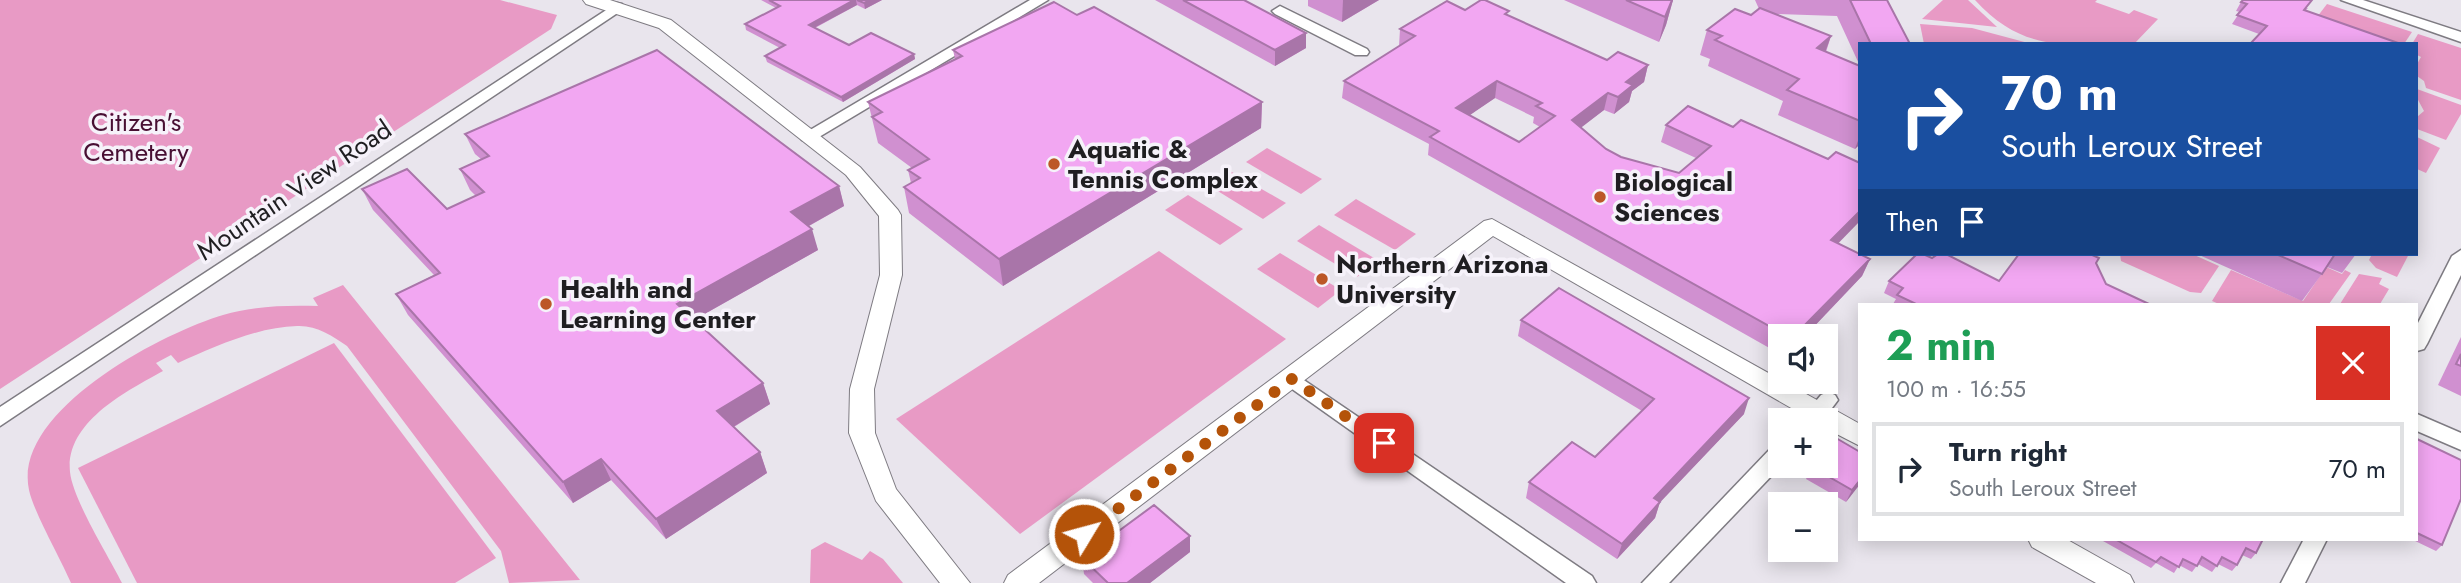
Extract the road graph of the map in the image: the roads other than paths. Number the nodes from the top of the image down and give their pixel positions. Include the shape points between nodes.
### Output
1 (592, 0) edge
2 (1041, 0) edge
3 (2348, 0) edge
4 (617, 7) junction
5 (1280, 11) dead end
6 (2461, 37) edge
7 (1361, 52) dead end
8 (808, 136) junction
9 (2461, 256) edge
10 (2418, 342) edge
11 (1292, 379) junction
12 (1814, 408) edge
13 (0, 418) edge
14 (2418, 422) edge
15 (1838, 423) edge
16 (1858, 435) edge
17 (2461, 442) edge
18 (1768, 465) edge
19 (2046, 541) edge
20 (2315, 541) edge
21 (956, 583) edge
22 (1018, 583) edge
23 (1584, 583) edge
24 (1654, 583) edge
25 (2120, 583) edge
26 (2293, 583) edge

1 - 4 street
2 - 8 street
3 - 6 street
4 - 8 street via 665,24
4 - 13 street, Mountain View Road
5 - 7 street
8 - 21 street via 853,171 890,215 891,275 862,389 862,433 885,494
9 - 10 street
11 - 12 street via 1492,226
11 - 22 street
11 - 23 street
14 - 17 street
15 - 16 street
18 - 24 street
19 - 25 street
20 - 26 street

